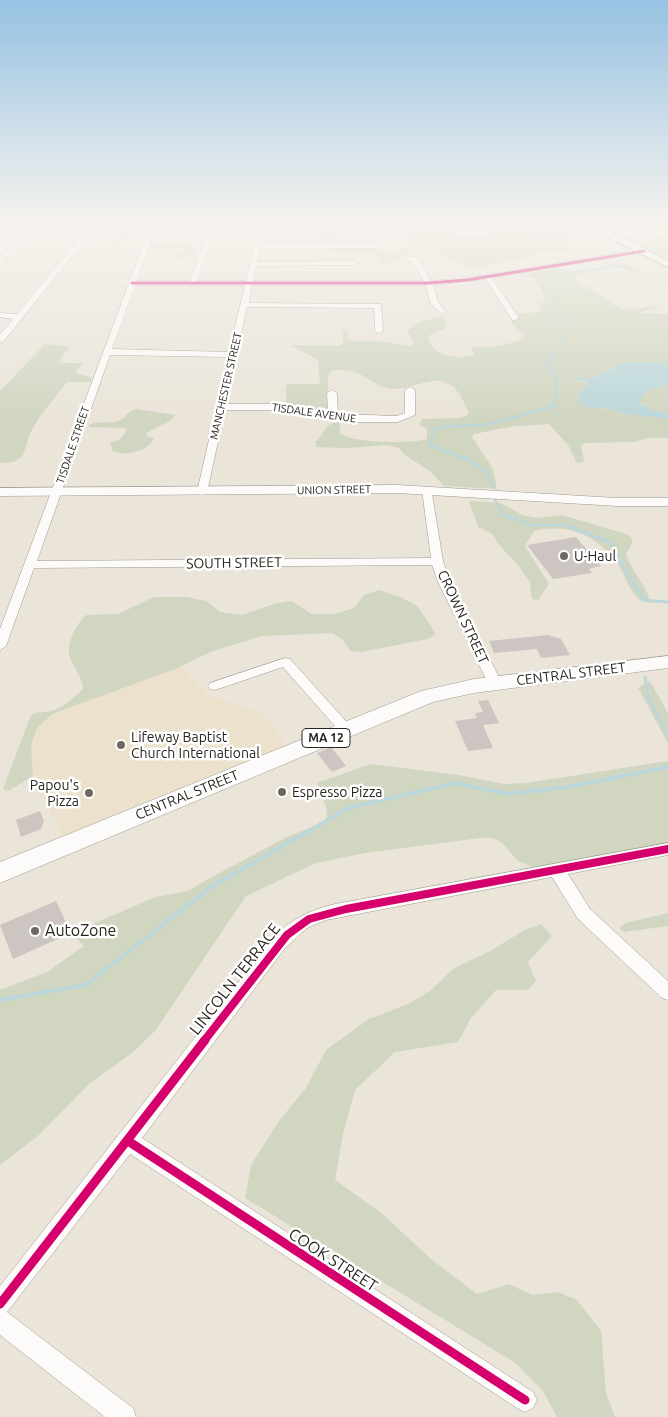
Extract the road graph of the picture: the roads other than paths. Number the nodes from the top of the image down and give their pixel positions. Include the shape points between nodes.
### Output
1 (44, 287) edge
2 (131, 287) edge
3 (248, 287) edge
4 (429, 287) edge
5 (494, 287) edge
6 (245, 305) junction
7 (442, 312) dead end
8 (0, 315) edge
9 (19, 317) junction
10 (516, 318) dead end
11 (379, 331) dead end
12 (0, 340) edge
13 (107, 352) junction
14 (234, 355) junction
15 (410, 390) dead end
16 (332, 393) dead end
17 (221, 407) junction
18 (333, 417) junction
19 (427, 490) junction
20 (0, 492) edge
21 (56, 492) junction
22 (202, 492) junction
23 (668, 502) edge
24 (437, 561) junction
25 (31, 565) junction
26 (0, 646) edge
27 (668, 662) edge
28 (495, 683) junction
29 (216, 686) dead end
30 (346, 730) junction
31 (668, 849) edge
32 (557, 871) junction
33 (0, 873) edge
34 (668, 992) edge
35 (128, 1141) junction
36 (0, 1304) edge
37 (0, 1321) edge
38 (524, 1400) dead end
39 (124, 1417) edge

1 - 9 street
2 - 13 street, TISDALE STREET
3 - 6 street, MANCHESTER STREET
4 - 7 street via 434,302
5 - 10 street
6 - 11 street via 378,306
6 - 14 street, MANCHESTER STREET
8 - 9 street
9 - 12 street
13 - 14 street
13 - 21 street, TISDALE STREET
14 - 17 street, MANCHESTER STREET
15 - 18 street, TISDALE AVENUE via 411,411 407,417 378,420
16 - 18 street
17 - 18 street, TISDALE AVENUE via 288,407
17 - 22 street, MANCHESTER STREET
19 - 22 main road, UNION STREET
19 - 23 main road, UNION STREET
19 - 24 street, CROWN STREET
20 - 21 main road, UNION STREET
21 - 22 main road, UNION STREET
21 - 25 street, TISDALE STREET
24 - 25 street, SOUTH STREET
24 - 28 street, CROWN STREET via 453,603
25 - 26 street, TISDALE STREET
27 - 28 main road, CENTRAL STREET / MA 12
28 - 30 main road, CENTRAL STREET / MA 12 via 428,696
29 - 30 street via 284,662
30 - 33 main road, CENTRAL STREET / MA 12
31 - 32 street, LINCOLN TERRACE
32 - 34 street via 584,914
32 - 35 street, LINCOLN TERRACE via 346,909 304,920 279,943
35 - 36 street, LINCOLN TERRACE
35 - 38 street, COOK STREET
37 - 39 street

